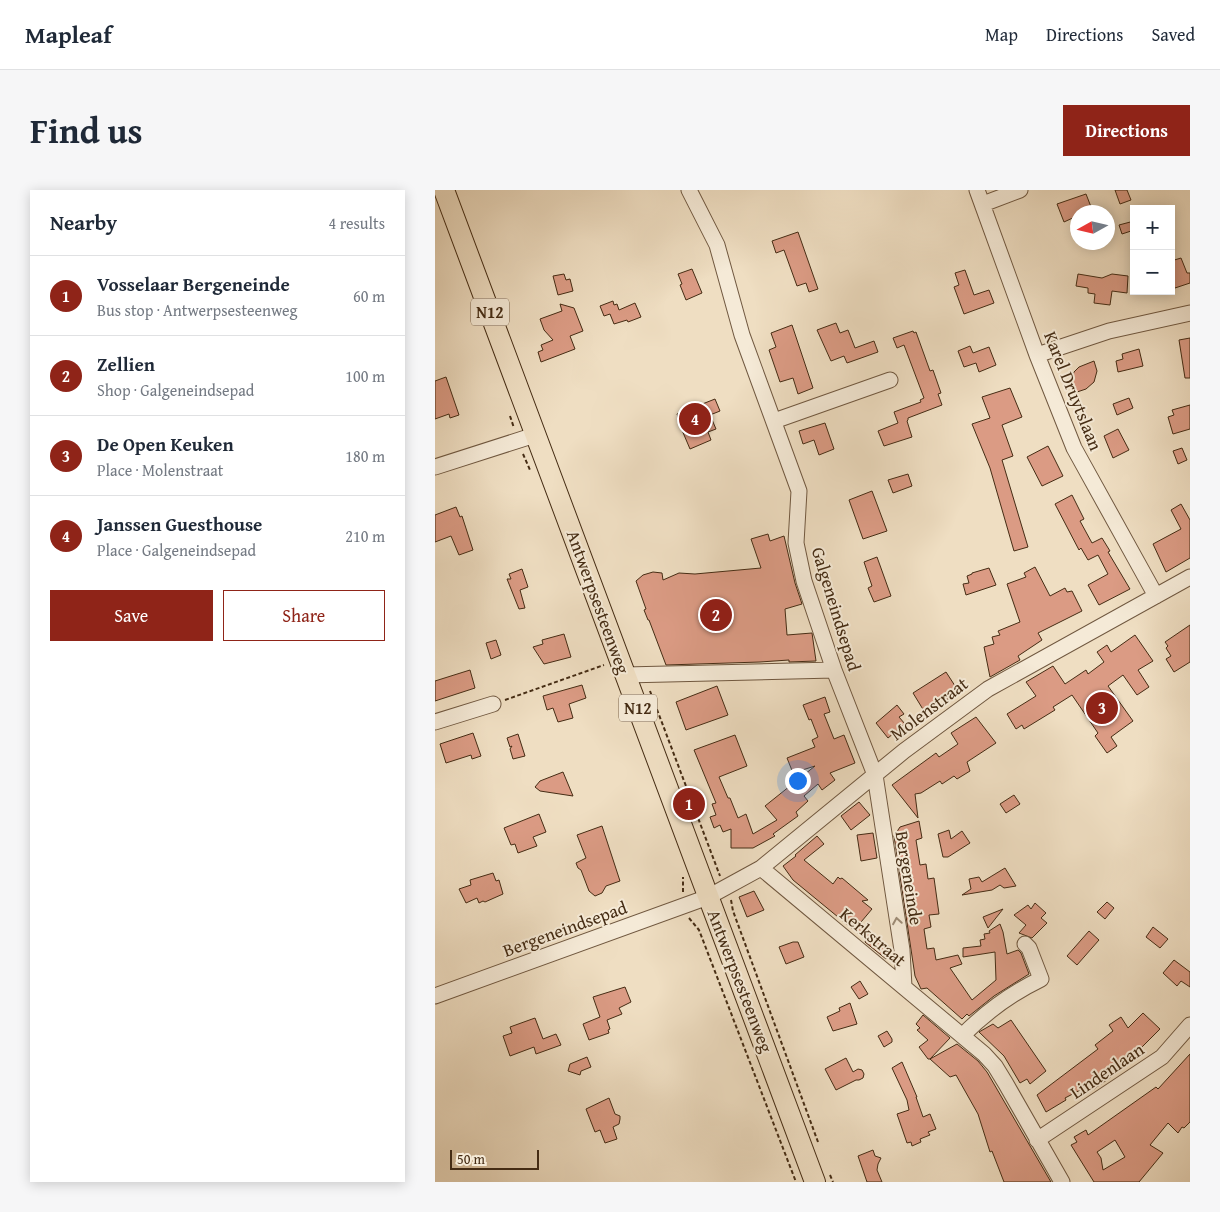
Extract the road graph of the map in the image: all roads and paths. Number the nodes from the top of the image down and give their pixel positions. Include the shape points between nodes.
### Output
1 (444, 190) edge
2 (689, 190) edge
3 (1020, 190) edge
4 (980, 197) edge
5 (1190, 313) edge
6 (1037, 355) junction
7 (890, 380) dead end
8 (509, 412) dead end
9 (774, 421) junction
10 (526, 438) junction
11 (435, 467) edge
12 (532, 472) dead end
13 (1190, 577) edge
14 (1156, 596) junction
15 (622, 668) junction
16 (834, 670) junction
17 (493, 704) joint
18 (435, 722) edge
19 (875, 775) junction
20 (761, 868) junction
21 (683, 878) dead end
22 (708, 897) junction
23 (683, 906) junction
24 (1025, 944) dead end
25 (904, 987) junction
26 (435, 996) edge
27 (1190, 1025) edge
28 (963, 1035) junction
29 (1037, 1140) junction
30 (796, 1182) edge
31 (815, 1182) edge
32 (1062, 1182) edge

1 - 10 main road, Antwerpsesteenweg / N12
2 - 9 street, Galgeneindsepad via 717,245 742,335
3 - 4 street
4 - 6 street, Karel Druytslaan
5 - 6 street via 1109,331
6 - 14 street, Karel Druytslaan via 1074,448
7 - 9 street
8 - 10 path
9 - 16 street, Galgeneindsepad via 799,491 796,543 804,581
10 - 11 street
10 - 12 path
10 - 15 main road, Antwerpsesteenweg / N12
13 - 14 street, Molenstraat
14 - 19 street, Molenstraat via 988,689
15 - 16 street
15 - 17 path
15 - 22 main road, Antwerpsesteenweg / N12
16 - 19 street, Galgeneindsepad
17 - 18 street
19 - 20 street, Molenstraat
25 -> 19 street, Bergeneinde via 902,950
20 - 22 street, Molenstraat
20 - 25 street, Kerkstraat
21 - 23 path
22 - 23 street, Bergeneindsepad
22 - 31 main road, Antwerpsesteenweg / N12
23 - 26 street, Bergeneindsepad
23 - 30 path via 699,930
24 - 28 street via 1041,979 1019,989
25 - 28 street, Kerkstraat
27 - 29 street, Lindenlaan via 1162,1057
28 - 29 street, Kerkstraat via 995,1066
29 - 32 street, Kerkstraat

